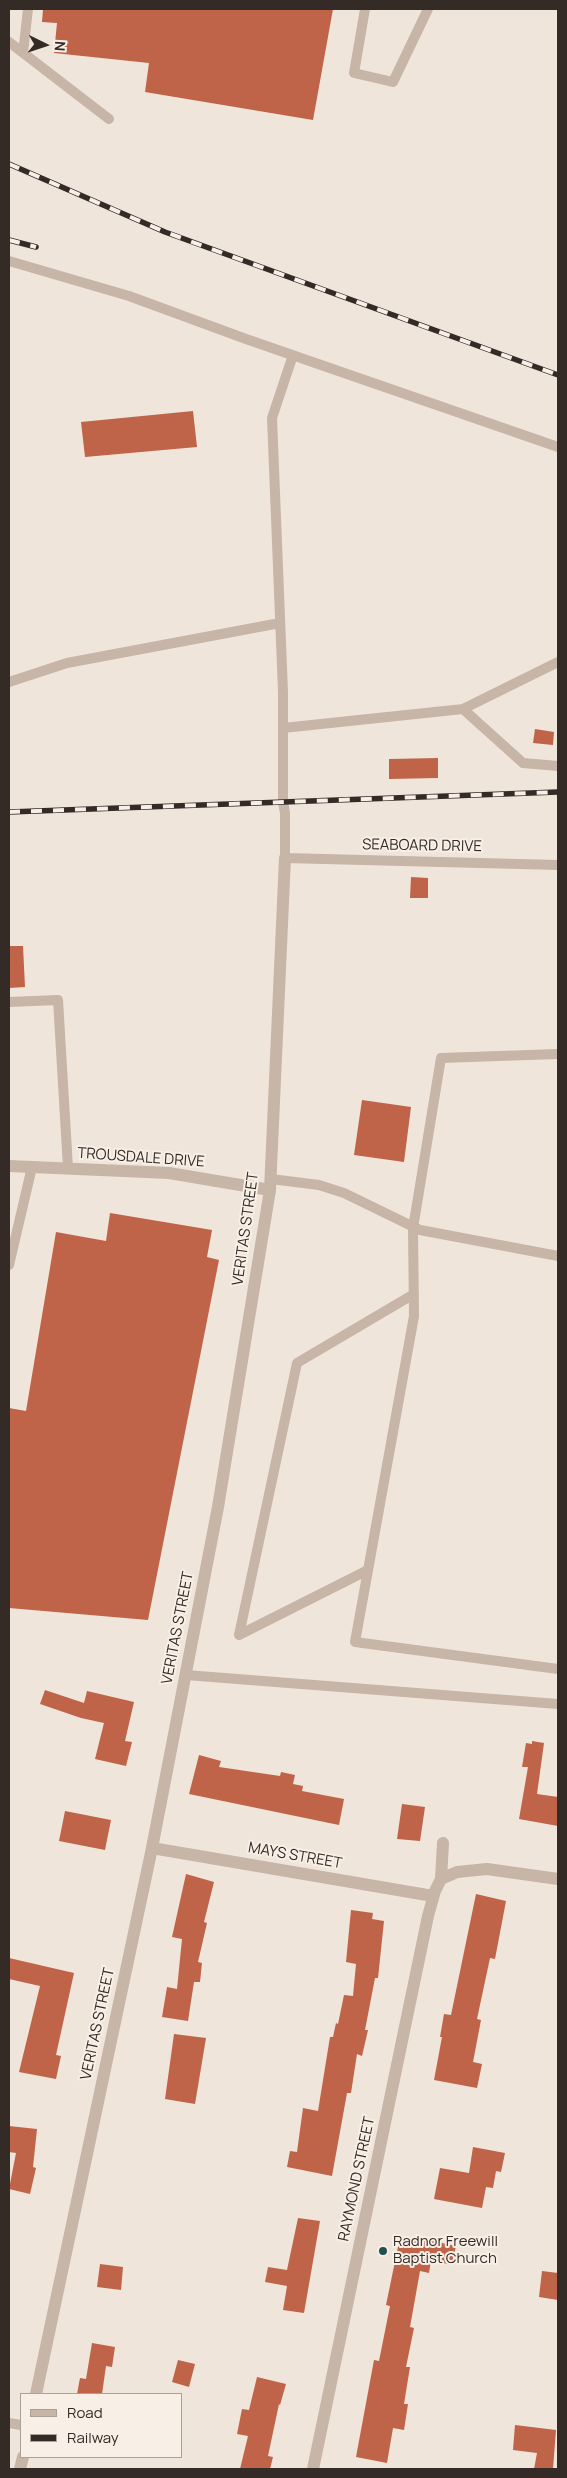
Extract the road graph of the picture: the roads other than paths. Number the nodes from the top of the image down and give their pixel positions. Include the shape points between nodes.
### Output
1 (28, 9) edge
2 (365, 9) edge
3 (428, 9) edge
4 (9, 42) edge
5 (24, 53) junction
6 (109, 119) dead end
7 (9, 261) edge
8 (293, 355) junction
9 (558, 447) edge
10 (280, 623) junction
11 (558, 662) edge
12 (9, 682) edge
13 (463, 708) junction
14 (283, 728) junction
15 (558, 766) edge
16 (286, 858) junction
17 (558, 865) edge
18 (9, 1002) edge
19 (558, 1054) edge
20 (9, 1166) edge
21 (32, 1167) junction
22 (68, 1168) junction
23 (270, 1184) junction
24 (413, 1228) junction
25 (558, 1256) edge
26 (9, 1264) edge
27 (414, 1294) junction
28 (368, 1570) junction
29 (558, 1669) edge
30 (186, 1675) junction
31 (558, 1704) edge
32 (443, 1843) dead end
33 (152, 1848) junction
34 (441, 1879) junction
35 (558, 1879) edge
36 (433, 1896) junction
37 (36, 2393) edge
38 (313, 2469) edge

1 - 5 lane
2 - 3 lane via 354,73 393,82
4 - 5 lane
5 - 6 lane
7 - 8 lane via 130,296
8 - 9 lane
8 - 10 lane via 272,418
10 - 12 lane via 67,663
10 - 14 lane
11 - 13 lane
13 - 14 lane
13 - 15 lane via 523,763
14 - 16 lane
16 - 17 lane, SEABOARD DRIVE
16 - 23 street, VERITAS STREET
18 - 22 lane via 58,1000
19 - 24 lane via 440,1058
20 - 21 street, TROUSDALE DRIVE
21 - 22 street, TROUSDALE DRIVE
21 - 26 lane
22 - 23 street, TROUSDALE DRIVE via 169,1173
23 - 24 lane via 319,1185 344,1193
23 - 30 street, VERITAS STREET via 218,1507
24 - 25 lane
24 - 27 lane
27 - 28 lane via 414,1316
27 - 28 lane via 297,1363 239,1635
28 - 29 lane via 355,1642
30 - 31 lane
30 - 33 street, VERITAS STREET
32 - 34 street
33 - 36 street, MAYS STREET
33 - 37 street, VERITAS STREET
34 - 35 street via 457,1872 487,1869
34 - 36 street, RAYMOND STREET
36 - 38 street, RAYMOND STREET

